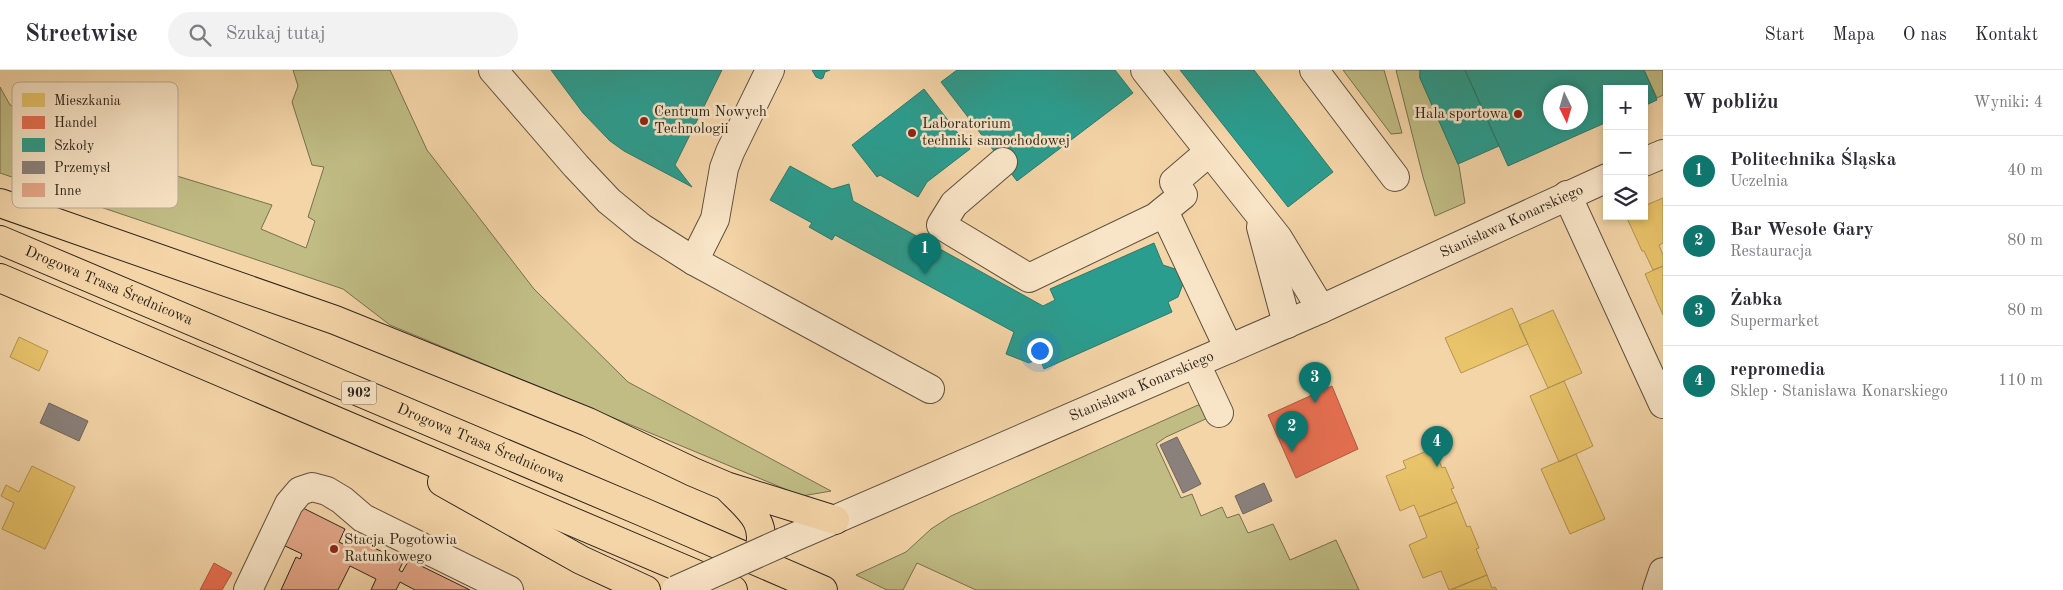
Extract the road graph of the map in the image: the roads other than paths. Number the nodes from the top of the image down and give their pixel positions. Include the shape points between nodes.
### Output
1 (493, 70) edge
2 (770, 70) edge
3 (1145, 70) edge
4 (1314, 70) edge
5 (1209, 152) junction
6 (1663, 154) edge
7 (1648, 160) edge
8 (1003, 162) dead end
9 (1395, 177) dead end
10 (1603, 180) edge
11 (1567, 196) junction
12 (0, 203) edge
13 (12, 207) edge
14 (14, 208) edge
15 (1252, 208) junction
16 (1164, 211) junction
17 (0, 240) edge
18 (694, 261) junction
19 (0, 278) edge
20 (1322, 309) junction
21 (1287, 324) junction
22 (1229, 349) junction
23 (1196, 364) junction
24 (930, 389) dead end
25 (1663, 404) edge
26 (1219, 413) dead end
27 (325, 416) junction
28 (726, 486) junction
29 (835, 520) junction
30 (758, 554) junction
31 (1663, 572) edge
32 (248, 590) edge
33 (509, 590) edge
34 (646, 590) edge
35 (676, 590) edge
36 (733, 590) edge
37 (823, 590) edge
38 (1657, 590) edge

1 - 18 street via 609,201 642,228
2 - 18 street via 730,152 715,219
3 - 5 street
4 - 9 street
5 - 15 street
5 - 16 street via 1174,182 1183,195
6 - 7 street
8 - 16 street via 954,204 941,225 1029,278
10 - 11 street, Stanisława Konarskiego
11 - 20 street, Stanisława Konarskiego
11 - 25 street
12 - 13 main road
14 - 28 main road via 334,320 588,422
15 - 20 street via 1278,238
15 - 21 street via 1263,235
16 - 22 street
17 - 37 main road, Drogowa Trasa Średnicowa / 902
18 - 24 street
19 - 27 main road, 902
20 - 21 street, Stanisława Konarskiego
21 - 22 street, Stanisława Konarskiego
22 - 23 street, Stanisława Konarskiego
23 - 26 street
23 - 29 street, Stanisława Konarskiego
27 - 34 main road via 581,560
27 - 36 main road, 902
28 - 29 main road
28 - 30 main road via 759,523 762,544
29 - 30 street, Stanisława Konarskiego, bridge
30 - 35 street, Stanisława Konarskiego, bridge
31 - 38 street
32 - 33 street via 289,504 300,491 312,487 326,490 363,518

